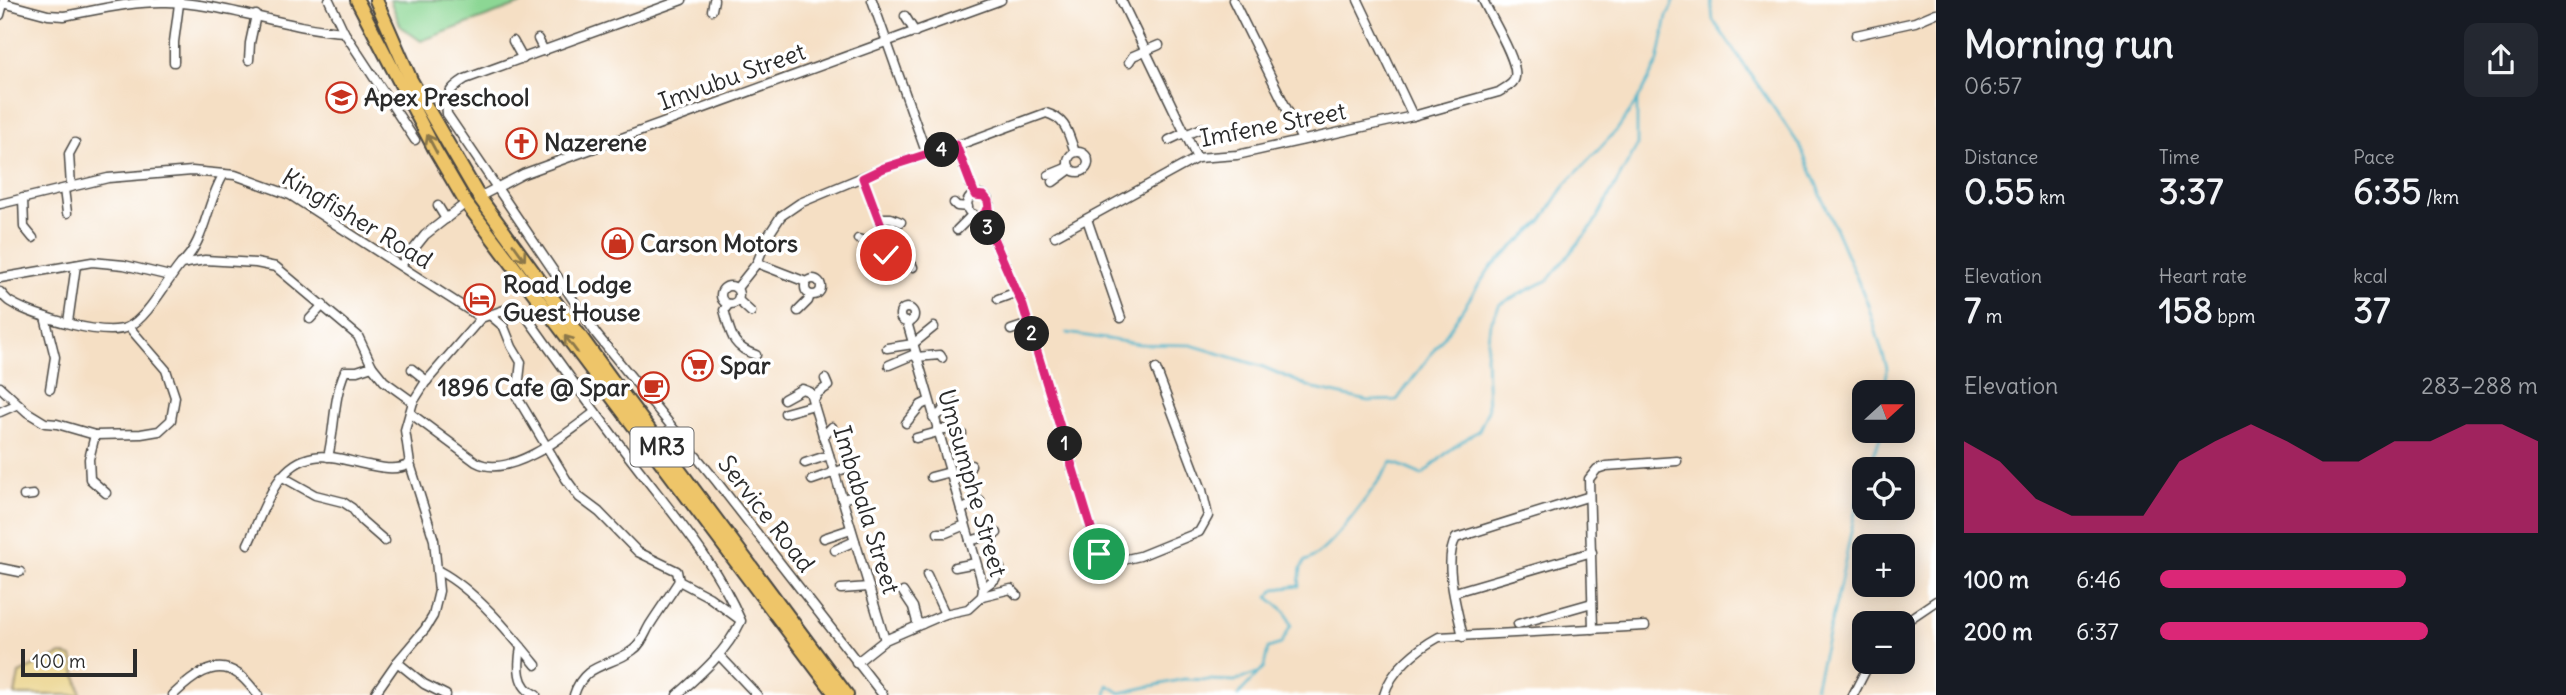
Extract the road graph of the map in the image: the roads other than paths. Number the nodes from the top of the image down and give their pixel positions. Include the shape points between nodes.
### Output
1 (329, 0) edge
2 (357, 0) edge
3 (376, 0) edge
4 (682, 0) edge
5 (714, 0) edge
6 (873, 0) edge
7 (1001, 0) edge
8 (1121, 0) edge
9 (1233, 0) edge
10 (1357, 0) edge
11 (1483, 0) edge
12 (4, 2) edge
13 (178, 4) junction
14 (712, 10) dead end
15 (1936, 13) edge
16 (0, 15) edge
17 (256, 15) junction
18 (905, 16) dead end
19 (344, 32) junction
20 (915, 32) junction
21 (1856, 36) dead end
22 (538, 39) dead end
23 (513, 41) dead end
24 (887, 41) junction
25 (1159, 45) dead end
26 (544, 51) junction
27 (1145, 51) junction
28 (523, 59) junction
29 (249, 60) dead end
30 (174, 62) dead end
31 (1129, 62) dead end
32 (1413, 116) junction
33 (1202, 128) dead end
34 (1184, 134) junction
35 (415, 140) dead end
36 (1169, 140) dead end
37 (1302, 140) junction
38 (75, 144) dead end
39 (956, 145) junction
40 (1075, 152) junction
41 (927, 155) junction
42 (1197, 158) junction
43 (1069, 167) junction
44 (224, 174) junction
45 (863, 178) junction
46 (1051, 179) dead end
47 (496, 187) junction
48 (67, 188) junction
49 (975, 195) junction
50 (480, 197) junction
51 (23, 198) junction
52 (466, 203) junction
53 (954, 203) dead end
54 (0, 204) edge
55 (438, 206) dead end
56 (970, 211) junction
57 (67, 213) dead end
58 (983, 215) junction
59 (878, 218) junction
60 (446, 219) junction
61 (1087, 219) junction
62 (901, 222) dead end
63 (957, 230) dead end
64 (884, 234) junction
65 (1055, 236) dead end
66 (33, 238) dead end
67 (858, 239) dead end
68 (877, 244) junction
69 (896, 252) junction
70 (884, 254) junction
71 (757, 263) junction
72 (181, 264) junction
73 (76, 265) junction
74 (401, 265) junction
75 (913, 267) dead end
76 (878, 273) dead end
77 (170, 276) junction
78 (0, 278) edge
79 (806, 282) junction
80 (737, 288) junction
81 (0, 292) edge
82 (1017, 292) junction
83 (810, 295) junction
84 (738, 299) junction
85 (998, 299) dead end
86 (729, 304) junction
87 (323, 305) junction
88 (798, 311) dead end
89 (751, 312) dead end
90 (485, 316) junction
91 (45, 317) junction
92 (1121, 318) dead end
93 (310, 319) dead end
94 (68, 322) junction
95 (907, 322) dead end
96 (1029, 324) junction
97 (129, 327) junction
98 (934, 327) dead end
99 (1011, 330) dead end
100 (887, 348) dead end
101 (915, 352) junction
102 (756, 355) dead end
103 (942, 358) dead end
104 (355, 361) dead end
105 (889, 365) dead end
106 (372, 366) junction
107 (412, 369) dead end
108 (1156, 369) dead end
109 (357, 371) junction
110 (825, 379) dead end
111 (427, 381) junction
112 (0, 387) edge
113 (50, 389) dead end
114 (951, 396) dead end
115 (784, 399) dead end
116 (812, 399) junction
117 (413, 401) junction
118 (929, 401) junction
119 (18, 404) junction
120 (0, 412) edge
121 (595, 412) junction
122 (410, 413) junction
123 (785, 413) dead end
124 (933, 417) junction
125 (906, 423) dead end
126 (832, 427) dead end
127 (937, 430) junction
128 (962, 434) dead end
129 (95, 435) junction
130 (823, 436) junction
131 (916, 438) dead end
132 (548, 448) junction
133 (829, 455) junction
134 (851, 456) dead end
135 (328, 457) junction
136 (1677, 461) dead end
137 (805, 463) dead end
138 (411, 464) junction
139 (971, 465) dead end
140 (835, 472) junction
141 (950, 472) junction
142 (281, 475) junction
143 (931, 477) dead end
144 (812, 480) dead end
145 (953, 482) junction
146 (106, 493) dead end
147 (857, 495) dead end
148 (1587, 497) junction
149 (842, 499) junction
150 (980, 500) dead end
151 (961, 510) junction
152 (965, 525) junction
153 (851, 529) junction
154 (938, 533) dead end
155 (997, 533) dead end
156 (824, 538) dead end
157 (385, 541) dead end
158 (855, 541) junction
159 (970, 541) junction
160 (248, 544) dead end
161 (835, 550) dead end
162 (1592, 552) junction
163 (976, 563) junction
164 (955, 566) dead end
165 (0, 568) edge
166 (1000, 568) dead end
167 (439, 571) junction
168 (20, 572) dead end
169 (927, 575) dead end
170 (679, 581) junction
171 (869, 587) junction
172 (841, 589) dead end
173 (903, 592) dead end
174 (983, 592) junction
175 (1455, 592) junction
176 (1017, 595) dead end
177 (1936, 601) edge
178 (1592, 603) junction
179 (945, 614) junction
180 (1915, 615) edge
181 (741, 621) junction
182 (922, 624) junction
183 (1518, 624) dead end
184 (1645, 626) dead end
185 (1593, 629) junction
186 (1463, 638) junction
187 (885, 640) junction
188 (522, 647) junction
189 (719, 655) junction
190 (397, 662) junction
191 (856, 663) junction
192 (536, 665) dead end
193 (1864, 674) edge
194 (750, 691) edge
195 (173, 695) edge
196 (258, 695) edge
197 (374, 695) edge
198 (446, 695) edge
199 (536, 695) edge
200 (574, 695) edge
201 (677, 695) edge
202 (757, 695) edge
203 (836, 695) edge
204 (847, 695) edge
205 (883, 695) edge
206 (1384, 695) edge
207 (1853, 695) edge

1 - 19 street
52 -> 2 highway, MR3
3 - 50 highway, MR3 via 411,80
4 - 26 street
5 - 14 street
6 - 24 street
7 - 20 street, Imvubu Street
8 - 27 street
9 - 37 street
10 - 32 street
11 - 32 street, Imfene Street via 1514,65 1511,85
12 - 13 street via 64,16
12 - 16 street
13 - 17 street
13 - 30 street
15 - 21 street
17 - 19 street
17 - 29 street
18 - 20 street
19 - 35 street
20 - 24 street, Imvubu Street
22 - 26 street
23 - 28 street
24 - 41 street
24 - 47 street, Imvubu Street
25 - 27 street
26 - 28 street
27 - 31 street
27 - 34 street
28 - 47 street, Service Road via 465,79 450,88 445,101 447,114
32 - 37 street, Imfene Street
33 - 34 street
34 - 36 street
34 - 42 street
37 - 42 street, Imfene Street via 1237,155
38 - 48 street via 69,154
39 - 40 street via 1046,113 1058,116 1064,124
39 - 41 street
39 - 49 street
40 - 43 street
40 - 43 street via 1084,155 1085,169 1079,172
41 - 45 street
42 - 61 street, Imfene Street
43 - 46 street
44 - 48 street, Kingfisher Road via 192,171 108,178
44 - 72 street via 210,201 203,230
44 - 74 street, Kingfisher Road via 290,195
45 - 59 street
45 - 71 street via 800,203 781,216
47 - 50 street, Imvubu Street
47 - 191 street, Service Road via 597,335 713,476
48 - 51 street, Kingfisher Road
48 - 57 street
49 - 56 street via 969,200
49 - 58 street via 988,201
50 -> 204 highway, MR3
51 - 54 street, Kingfisher Road
51 - 66 street via 24,227
52 - 60 street
203 -> 52 highway, MR3
53 - 56 street
55 - 60 street
56 - 58 street
56 - 63 street
58 - 82 street
59 - 62 street
59 - 64 street
60 - 74 street via 425,235
61 - 65 street, Imfene Street
61 - 92 street
64 - 68 street
64 - 69 street via 897,238
67 - 68 street
68 - 70 street
69 - 70 street
69 - 75 street
70 - 76 street
71 - 79 street
71 - 80 street
72 - 77 street
72 - 87 street via 205,260 276,267
73 - 77 street via 108,262
73 - 78 street
73 - 94 street
74 - 90 street, Kingfisher Road
77 - 97 street
79 - 83 street
79 - 83 street via 816,279 821,285 817,295
80 - 84 street
80 - 86 street via 728,285 721,292 722,301
81 - 91 street via 10,303
82 - 85 street
82 - 96 street
83 - 88 street
84 - 86 street
84 - 89 street
86 - 102 street via 724,310 733,341
87 - 93 street
87 - 106 street via 358,336
90 - 111 street
90 - 121 street via 507,309 526,316
90 - 132 street via 505,327 521,362 517,397
91 - 94 street
91 - 113 street via 55,357
94 - 97 street via 108,331
95 - 101 street, Umsumphe Street
96 - 99 street
96 - 108 street via 1099,554 1110,563 1199,532 1208,516
97 - 129 street via 166,370 175,397 171,420 159,432
98 - 101 street
100 - 101 street
101 - 103 street
101 - 105 street
101 - 118 street, Umsumphe Street
104 - 109 street
106 - 109 street
106 - 117 street via 384,381
107 - 111 street
109 - 135 street via 345,371 339,386
110 - 116 street via 828,386
111 - 117 street
112 - 119 street
114 - 124 street
115 - 116 street via 802,389
116 - 123 street
116 - 130 street, Imbabala Street
117 - 122 street
118 - 124 street, Umsumphe Street
118 - 125 street
119 - 120 street
119 - 129 street via 45,423
121 - 132 street
121 - 181 street via 682,523
122 - 132 street via 487,467
122 - 138 street via 405,430
124 - 127 street, Umsumphe Street
126 - 130 street
127 - 128 street
127 - 131 street
127 - 141 street, Umsumphe Street
129 - 146 street via 90,479
130 - 133 street, Imbabala Street
132 - 170 street via 579,497 638,552 677,571
133 - 137 street
133 - 140 street, Imbabala Street
134 - 140 street via 844,468
135 - 138 street via 398,470
135 - 142 street via 294,463
136 - 148 street via 1597,469 1588,479
138 - 167 street via 435,540
139 - 145 street
140 - 144 street
140 - 149 street, Imbabala Street
141 - 143 street
141 - 145 street, Umsumphe Street
142 - 157 street via 314,495 343,502
142 - 160 street
145 - 151 street, Umsumphe Street
147 - 149 street
148 - 162 street
148 - 175 street via 1456,538 1450,565
149 - 153 street, Imbabala Street
150 - 151 street
151 - 152 street, Umsumphe Street
152 - 154 street
152 - 159 street, Umsumphe Street
153 - 156 street
153 - 158 street, Imbabala Street
155 - 159 street
158 - 161 street
158 - 171 street, Imbabala Street
159 - 163 street, Umsumphe Street
162 - 175 street
162 - 178 street
163 - 164 street
163 - 174 street, Umsumphe Street
165 - 168 street
166 - 174 street
167 - 188 street via 471,595
167 - 190 street via 433,616
169 - 179 street
170 - 181 street
170 - 200 street via 640,645 631,653 598,664 578,684
171 - 172 street
171 - 187 street, Imbabala Street
173 - 182 street
174 - 176 street via 1011,589
174 - 179 street, Umsumphe Street via 968,609
175 - 186 street
177 - 180 street
178 - 183 street
178 - 185 street
179 - 182 street, Umsumphe Street
181 - 189 street
182 - 187 street, Umsumphe Street
184 - 185 street
185 - 186 street
186 - 206 street via 1439,638 1422,646 1387,685
187 - 191 street, Umsumphe Street
188 - 192 street
188 - 199 street via 521,680 528,692
189 - 194 street
189 - 201 street
190 - 197 street
190 - 198 street
191 - 205 street, Service Road
193 - 207 street
194 - 202 street
195 - 196 street via 191,678 221,667 238,673

